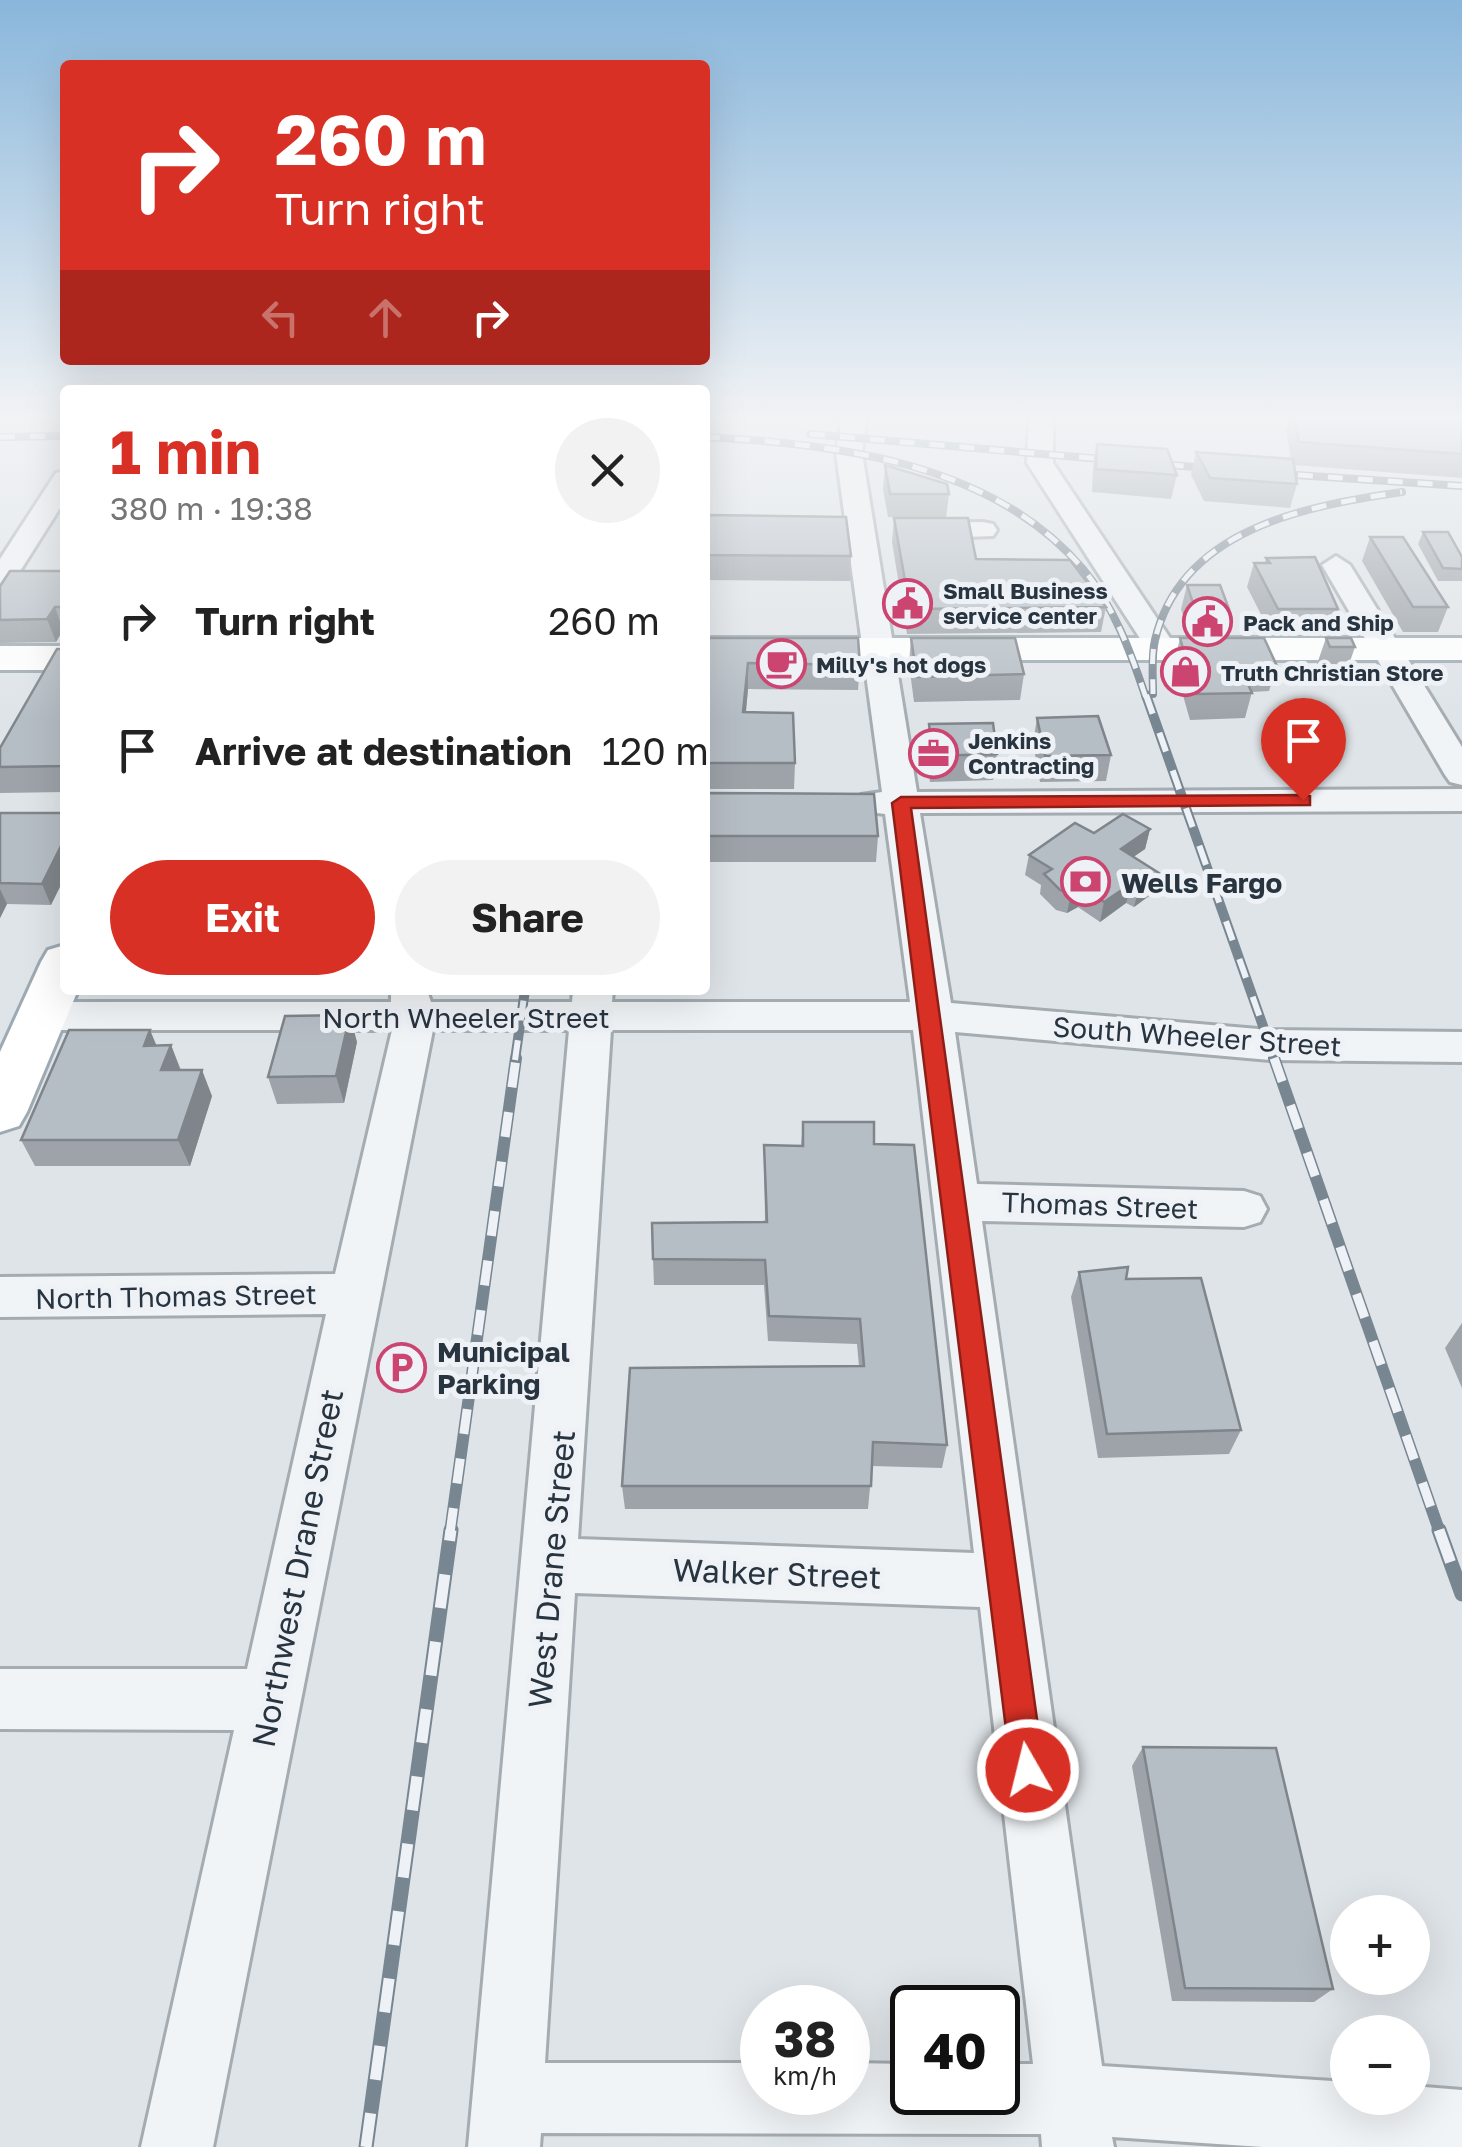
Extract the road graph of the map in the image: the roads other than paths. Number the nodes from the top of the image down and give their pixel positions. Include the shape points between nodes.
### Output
1 (40, 519) edge
2 (861, 519) edge
3 (1080, 519) edge
4 (834, 526) edge
5 (863, 530) junction
6 (983, 530) dead end
7 (0, 537) edge
8 (29, 537) junction
9 (60, 537) edge
10 (1336, 565) dead end
11 (0, 581) edge
12 (1160, 647) junction
13 (710, 649) edge
14 (878, 649) junction
15 (1389, 649) junction
16 (1462, 649) edge
17 (0, 658) edge
18 (60, 658) edge
19 (1462, 775) edge
20 (1462, 800) edge
21 (901, 803) junction
22 (834, 804) edge
23 (60, 968) edge
24 (412, 1004) edge
25 (592, 1004) edge
26 (20, 1016) edge
27 (932, 1016) junction
28 (1462, 1047) edge
29 (0, 1112) edge
30 (956, 1202) junction
31 (1244, 1210) dead end
32 (353, 1294) junction
33 (0, 1297) edge
34 (552, 1565) junction
35 (1002, 1581) junction
36 (268, 1695) junction
37 (0, 1699) edge
38 (506, 2123) edge
39 (1075, 2123) edge
40 (1462, 2124) edge
41 (177, 2147) edge

1 - 8 street
2 - 5 street
3 - 12 street
4 - 5 street
5 - 6 street
5 - 14 street
7 - 8 street
8 - 9 street
8 - 11 street
10 - 15 street
12 - 14 main road
12 - 15 main road
13 - 14 main road
14 - 21 street
15 - 16 main road
15 - 19 street
17 - 18 main road
20 - 21 street
21 - 22 street
21 - 27 street
23 - 26 main road
24 - 25 street, North Wheeler Street
24 - 26 street, North Wheeler Street
24 - 32 street, Northwest Drane Street
25 - 27 street, North Wheeler Street
25 - 34 street, West Drane Street
26 - 29 main road
27 - 28 street, South Wheeler Street via 1270,1045
27 - 30 street
30 - 31 street, Thomas Street
30 - 35 street
32 - 33 street, North Thomas Street
32 - 36 street, Northwest Drane Street
34 - 35 street, Walker Street
34 - 38 street, West Drane Street
35 - 39 street
36 - 37 street
36 - 41 street, Northwest Drane Street
38 - 39 street
39 - 40 street

